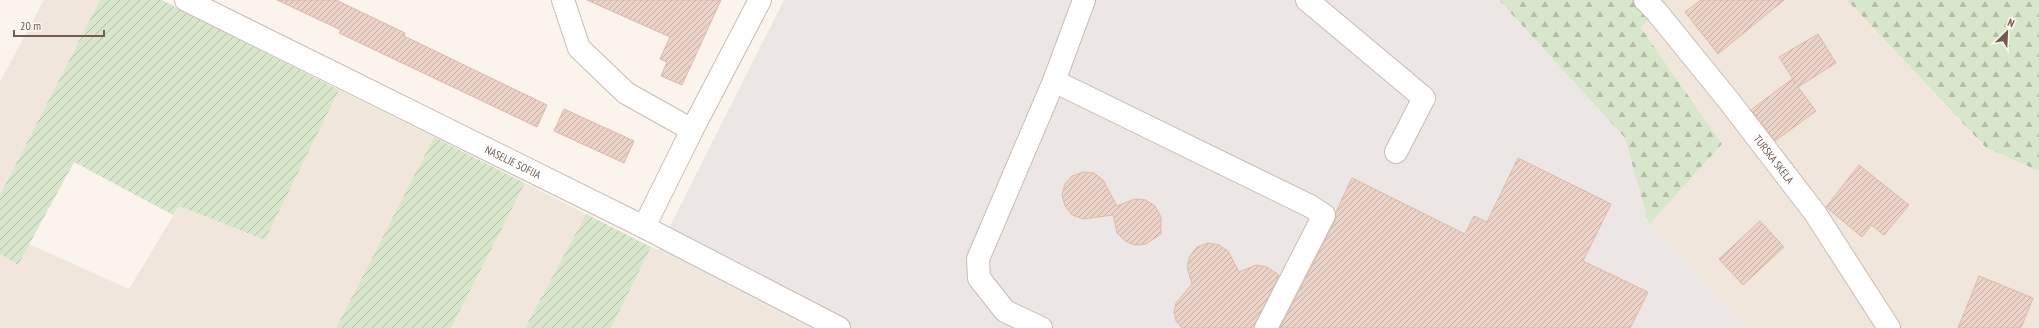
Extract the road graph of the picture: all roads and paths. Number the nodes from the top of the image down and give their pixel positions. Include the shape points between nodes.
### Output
1 (186, 0) edge
2 (563, 0) edge
3 (760, 0) edge
4 (1084, 0) edge
5 (1307, 0) edge
6 (1645, 0) edge
7 (1054, 81) junction
8 (692, 130) junction
9 (1396, 152) dead end
10 (644, 227) junction
11 (839, 328) edge
12 (1041, 328) edge
13 (1266, 328) edge
14 (1889, 328) edge

1 - 10 street, NASELJE SOFIJA
2 - 8 street via 579,48 626,93
3 - 8 street
4 - 7 street
5 - 9 street via 1424,98
6 - 14 street, TURSKA SKELA via 1729,100 1815,213
7 - 12 street via 978,259 979,278 1005,311
7 - 13 street via 1324,215
8 - 10 street
10 - 11 street, NASELJE SOFIJA

